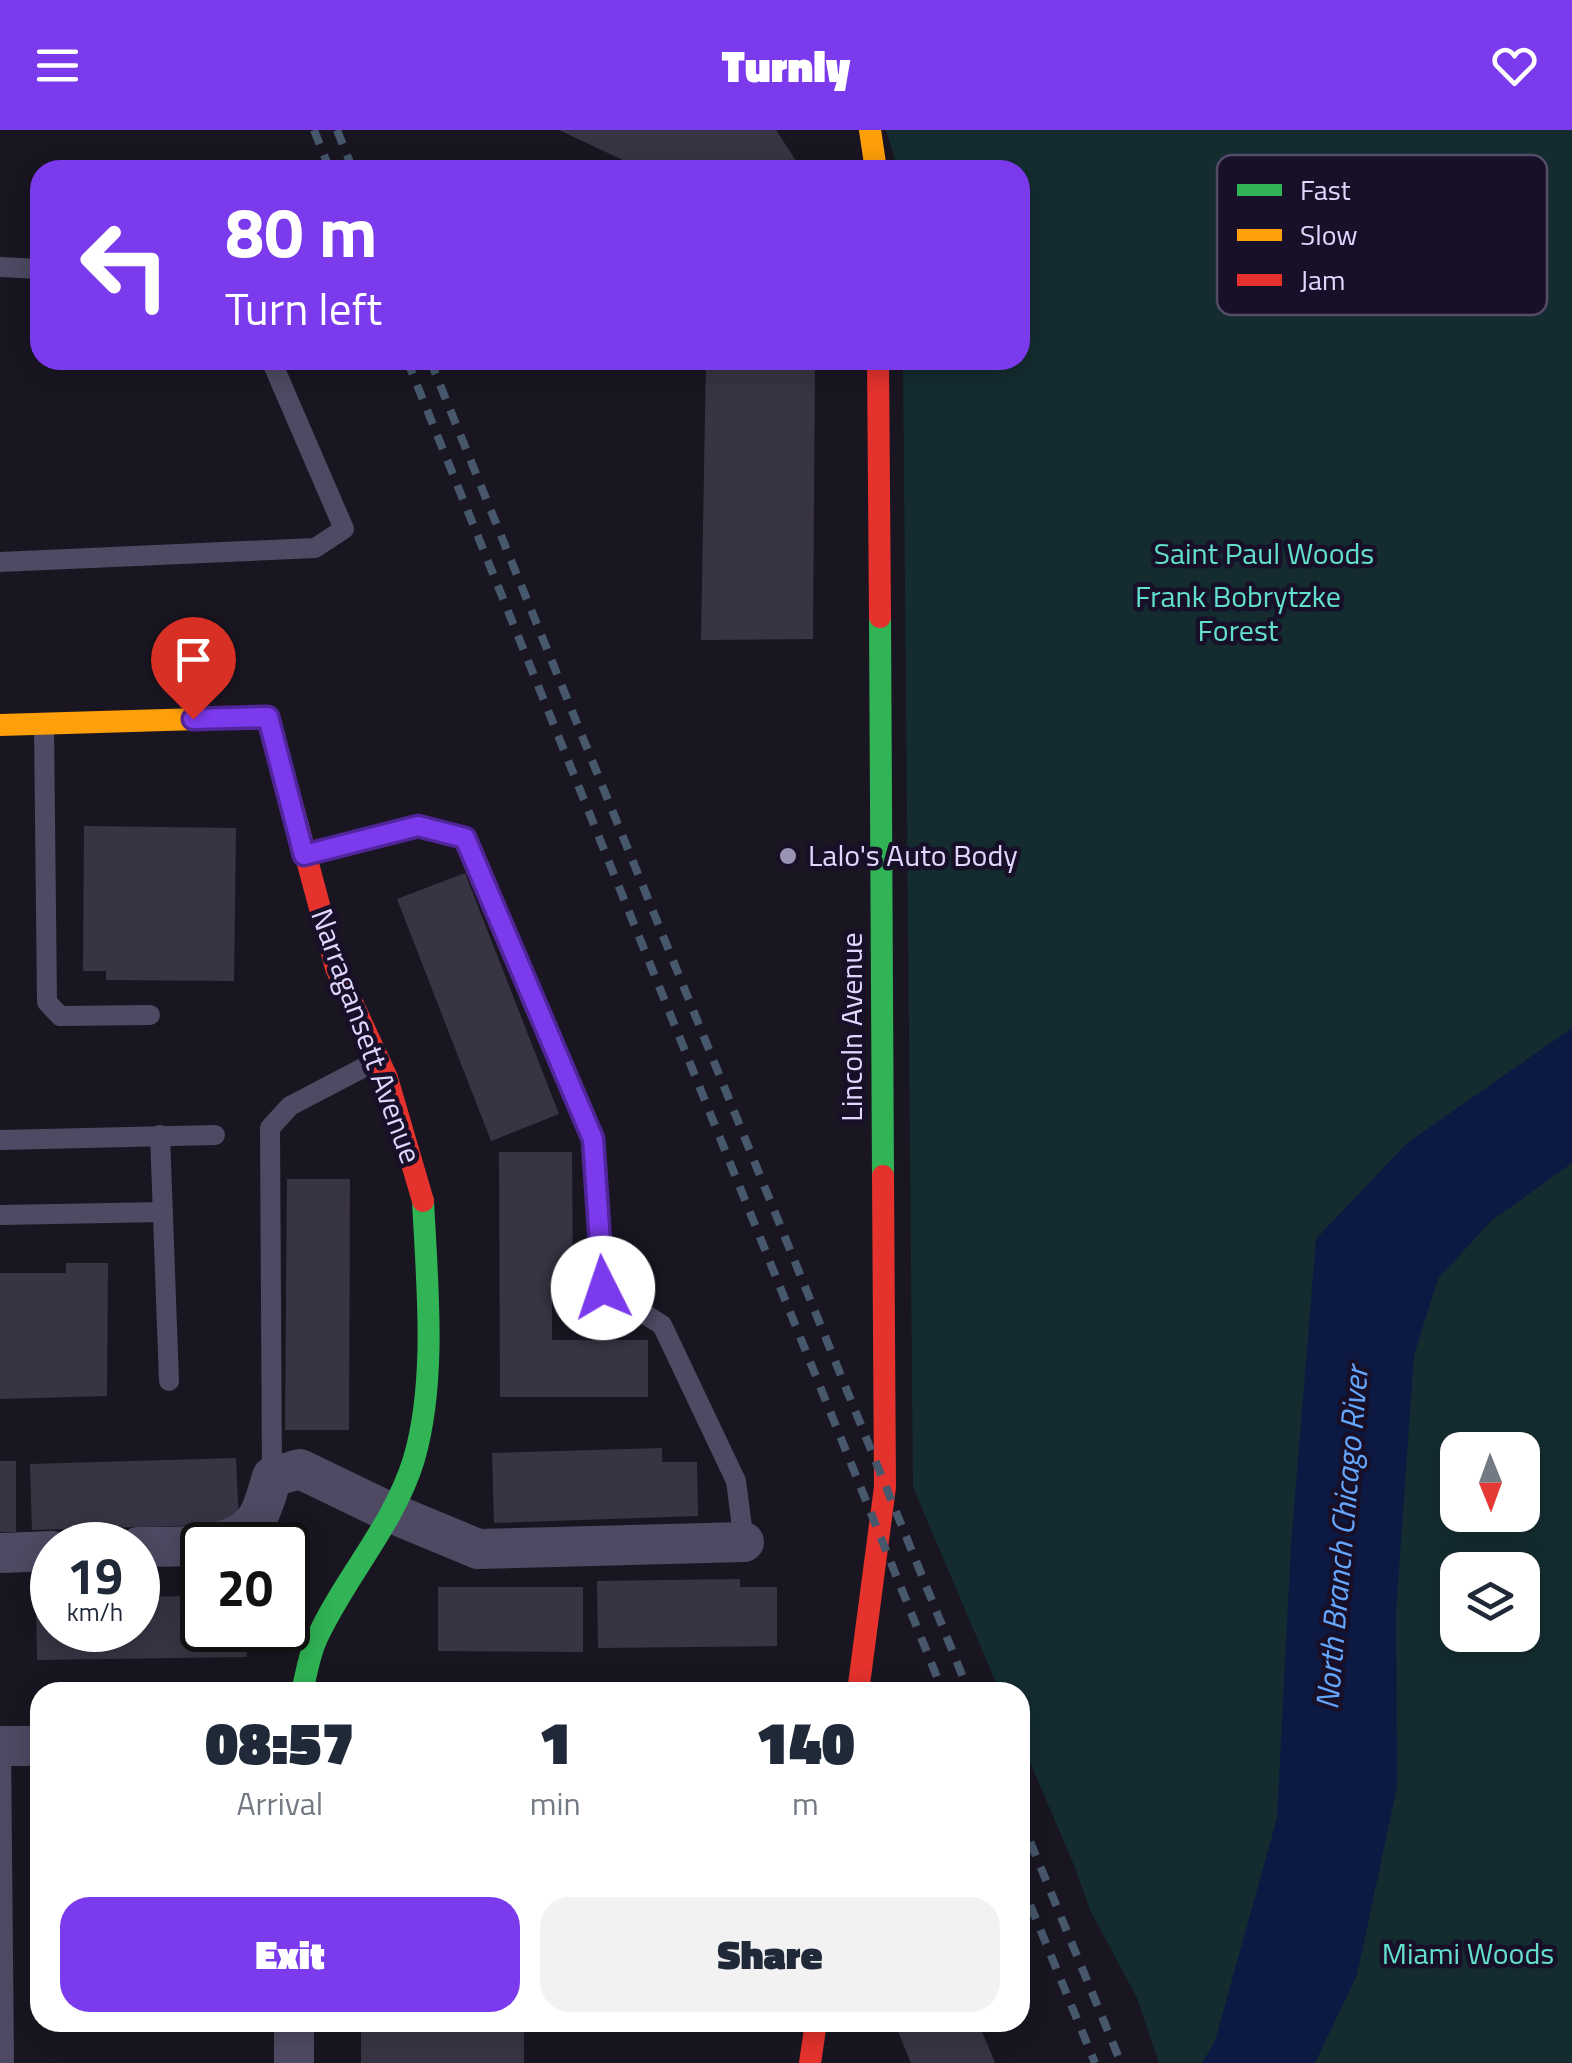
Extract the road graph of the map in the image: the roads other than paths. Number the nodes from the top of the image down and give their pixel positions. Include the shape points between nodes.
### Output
1 (870, 130) edge
2 (874, 160) edge
3 (0, 267) edge
4 (30, 268) edge
5 (276, 370) edge
6 (878, 370) edge
7 (0, 562) edge
8 (44, 724) junction
9 (0, 725) edge
10 (304, 855) junction
11 (150, 1015) dead end
12 (378, 1060) junction
13 (215, 1134) dead end
14 (160, 1136) junction
15 (0, 1140) edge
16 (163, 1212) junction
17 (0, 1214) edge
18 (168, 1381) dead end
19 (272, 1477) junction
20 (389, 1512) junction
21 (744, 1542) joint
22 (160, 1546) edge
23 (30, 1551) edge
24 (0, 1552) edge
25 (305, 1682) edge
26 (859, 1682) edge
27 (0, 1746) edge
28 (30, 1746) edge
29 (294, 2032) edge
30 (815, 2032) edge
31 (4, 2063) edge
32 (294, 2063) edge
33 (810, 2063) edge

1 - 2 main road
3 - 4 lane
5 - 7 lane via 344,529 314,548
6 - 26 main road, Lincoln Avenue via 885,1487
8 - 9 main road
8 - 10 main road, Narragansett Avenue via 268,717
8 - 11 lane via 47,1002 60,1016
10 - 12 main road, Narragansett Avenue via 336,968
10 - 21 lane via 418,826 465,838 593,1139 603,1288 662,1325 736,1480
12 - 19 lane via 290,1106 270,1128
12 - 20 main road, Narragansett Avenue via 423,1194 428,1309 414,1459
13 - 14 lane
14 - 15 lane
14 - 16 lane
16 - 17 lane
16 - 18 lane
19 - 20 street via 300,1469
19 - 22 street via 257,1519 234,1536
20 - 21 street via 478,1549
20 - 25 main road, Narragansett Avenue via 316,1642
23 - 24 street
27 - 28 street
27 - 31 lane
29 - 32 street
30 - 33 main road

